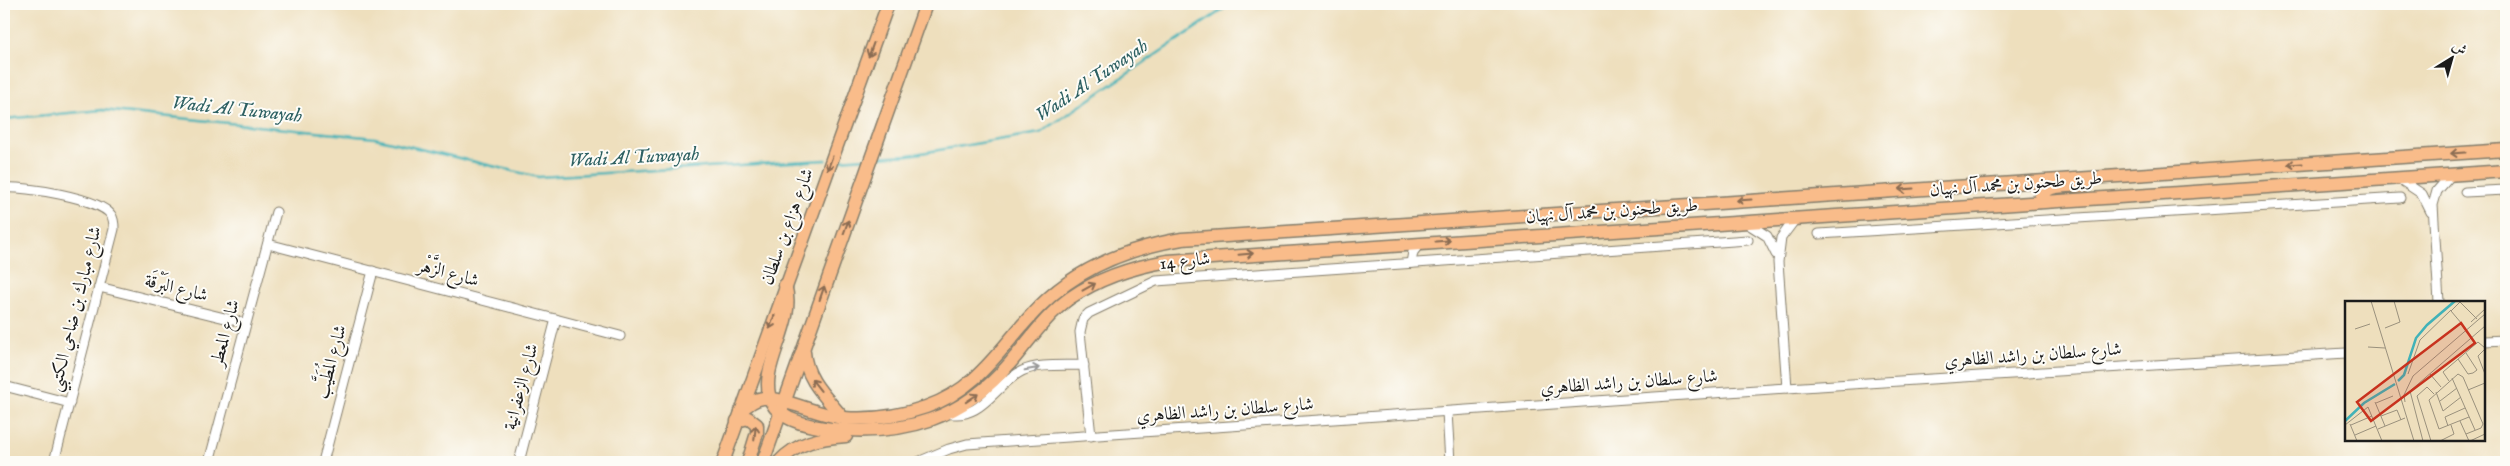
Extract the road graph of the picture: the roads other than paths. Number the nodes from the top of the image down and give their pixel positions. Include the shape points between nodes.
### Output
1 (888, 4) edge
2 (926, 4) edge
3 (2506, 150) edge
4 (2506, 171) edge
5 (2157, 173) junction
6 (2452, 174) junction
7 (2398, 178) junction
8 (4, 188) edge
9 (2506, 190) edge
10 (2465, 192) dead end
11 (2140, 194) junction
12 (2119, 195) junction
13 (2400, 198) dead end
14 (2039, 202) junction
15 (276, 212) dead end
16 (2131, 214) junction
17 (2432, 215) junction
18 (1796, 217) junction
19 (1742, 221) junction
20 (1376, 225) junction
21 (1819, 234) dead end
22 (1748, 240) dead end
23 (1420, 243) junction
24 (268, 244) junction
25 (1381, 244) junction
26 (1267, 252) junction
27 (1778, 262) junction
28 (1387, 263) junction
29 (1411, 263) junction
30 (373, 270) junction
31 (785, 286) junction
32 (99, 287) junction
33 (2438, 301) edge
34 (556, 319) junction
35 (245, 323) junction
36 (620, 336) dead end
37 (2506, 340) edge
38 (2485, 341) edge
39 (804, 347) junction
40 (2345, 353) edge
41 (1084, 365) junction
42 (4, 386) edge
43 (1787, 388) junction
44 (770, 399) junction
45 (70, 403) junction
46 (782, 408) junction
47 (1447, 412) junction
48 (946, 413) junction
49 (739, 416) junction
50 (843, 418) junction
51 (895, 430) junction
52 (1091, 436) junction
53 (54, 462) edge
54 (209, 462) edge
55 (323, 462) edge
56 (519, 462) edge
57 (723, 462) edge
58 (748, 462) edge
59 (763, 462) edge
60 (778, 462) edge
61 (918, 462) edge
62 (1450, 462) edge

1 -> 31 main road, شارع هزاع بن سلطان
39 -> 2 main road
3 -> 5 main road, طريق طحنون بن محمد آل نهيان
4 - 6 main road, طريق طحنون بن محمد آل نهيان
5 - 14 main road via 2129,182 2047,189
5 -> 20 main road, طريق طحنون بن محمد آل نهيان
6 - 7 main road, طريق طحنون بن محمد آل نهيان
6 - 17 street via 2437,191
7 - 11 main road, طريق طحنون بن محمد آل نهيان
7 - 17 street via 2422,194
8 - 32 street, شارع مبارك بن ضاحي الكتبي via 27,188 72,197 111,214 114,230
9 - 10 street
11 - 12 main road, طريق طحنون بن محمد آل نهيان
11 - 16 street
12 - 14 main road, طريق طحنون بن محمد آل نهيان
12 - 16 street
13 - 16 street
14 - 18 main road, طريق طحنون بن محمد آل نهيان
15 - 24 street, شارع المعطر
16 - 21 street
17 - 33 street
18 - 19 main road, طريق طحنون بن محمد آل نهيان
18 - 27 street via 1781,238
23 -> 19 main road, طريق طحنون بن محمد آل نهيان
19 - 27 street via 1767,236
20 - 26 main road via 1342,233 1276,239 1269,242
20 - 50 main road, طريق طحنون بن محمد آل نهيان via 1182,240 1117,256 1086,270 1050,297 987,367 951,397 900,414
22 - 29 street, شارع 14
23 - 25 main road, طريق طحنون بن محمد آل نهيان
23 - 29 street via 1413,252
24 - 30 street, شارع الزَّهْر
24 - 35 street, شارع المعطر
25 - 26 main road, طريق طحنون بن محمد آل نهيان
25 - 28 street
48 -> 26 main road, طريق طحنون بن محمد آل نهيان via 985,389 1048,316 1093,284 1168,260
27 - 43 street
28 - 29 street, شارع 14
28 - 41 street, شارع 14 via 1163,279 1149,283 1086,316 1080,327
30 - 34 street, شارع الزَّهْر
30 - 55 street, شارع المُطَيَّب
31 - 44 main road via 788,314 769,377
31 -> 49 main road, شارع هزاع بن سلطان
32 - 35 street, شارع البَرْقَة
32 - 45 street, شارع مبارك بن ضاحي الكتبي
34 - 36 street, شارع الزَّهْر
34 - 56 street, شارع الزعفرانية
35 - 54 street, شارع المعطر
37 - 38 street
39 - 46 main road
50 -> 39 main road via 807,372
40 - 43 street, شارع سلطان بن راشد الظاهري
48 -> 41 street via 961,415 972,411 1027,369
41 - 52 street, شارع 14
42 - 45 street
43 - 47 street, شارع سلطان بن راشد الظاهري
44 - 46 main road
44 - 49 main road via 756,400
45 - 53 street, شارع مبارك بن ضاحي الكتبي
46 - 50 main road, طريق طحنون بن محمد آل نهيان
46 - 51 main road, طريق طحنون بن محمد آل نهيان via 811,425 862,432
46 - 59 main road
47 - 52 street, شارع سلطان بن راشد الظاهري
47 - 62 street
48 - 51 main road, طريق طحنون بن محمد آل نهيان via 922,424
49 - 57 main road, شارع هزاع بن سلطان
58 -> 49 main road via 757,425
51 - 60 main road via 869,436 812,440
52 - 61 street, شارع سلطان بن راشد الظاهري via 967,444

